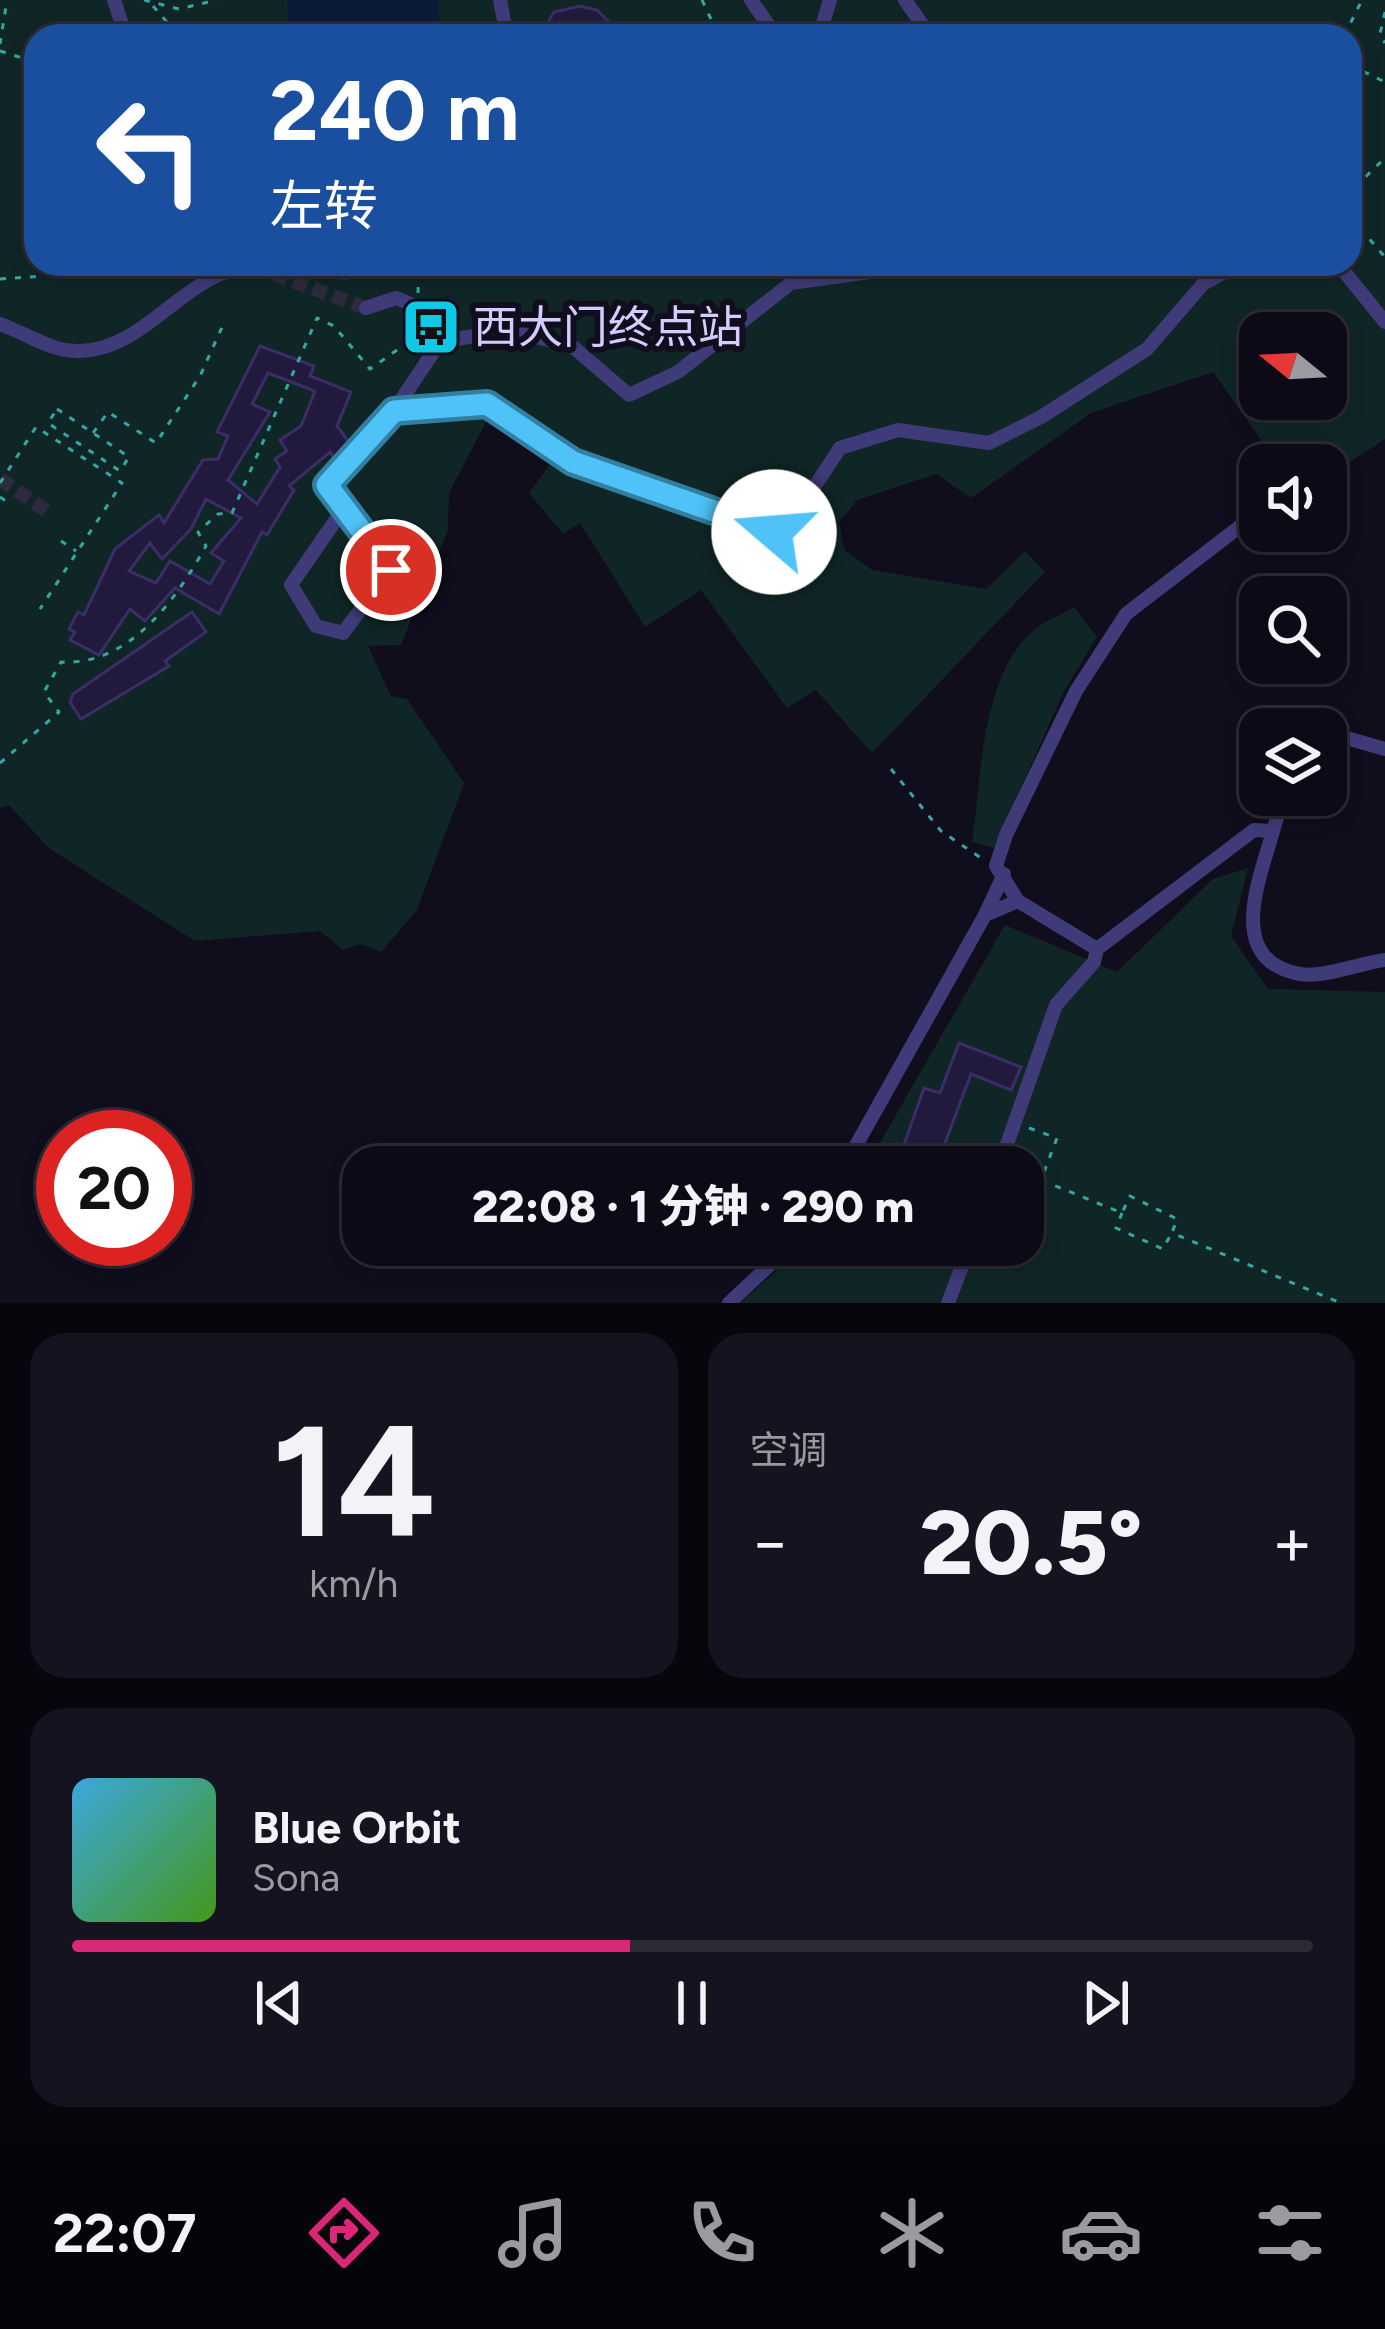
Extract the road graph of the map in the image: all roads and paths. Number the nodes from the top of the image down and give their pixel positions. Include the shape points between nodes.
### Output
1 (7, 0) edge
2 (144, 0) edge
3 (217, 0) edge
4 (151, 4) junction
5 (1385, 12) edge
6 (168, 24) edge
7 (1385, 43) edge
8 (0, 44) edge
9 (1385, 158) edge
10 (1362, 180) edge
11 (1362, 231) edge
12 (1385, 257) edge
13 (44, 276) edge
14 (213, 276) edge
15 (419, 276) edge
16 (844, 276) edge
17 (1217, 276) edge
18 (1348, 276) edge
19 (0, 279) edge
20 (418, 307) junction
21 (366, 308) tunnel mouth
22 (1385, 322) edge
23 (0, 324) edge
24 (223, 325) dead end
25 (431, 327) junction
26 (440, 342) junction
27 (394, 411) junction
28 (93, 434) junction
29 (84, 447) junction
30 (79, 455) junction
31 (0, 483) edge
32 (0, 497) edge
33 (10, 504) dead end
34 (344, 508) junction
35 (1239, 527) edge
36 (61, 541) dead end
37 (78, 552) junction
38 (40, 609) dead end
39 (1347, 740) edge
40 (1385, 749) edge
41 (0, 763) edge
42 (890, 770) dead end
43 (1278, 816) edge
44 (1274, 831) junction
45 (1000, 870) junction
46 (1018, 901) junction
47 (985, 915) junction
48 (1097, 949) junction
49 (1385, 960) edge
50 (1015, 1123) junction
51 (856, 1146) edge
52 (1006, 1146) edge
53 (1044, 1172) edge
54 (1044, 1181) edge
55 (1122, 1213) junction
56 (1172, 1233) junction
57 (769, 1266) edge
58 (962, 1266) edge
59 (729, 1303) edge
60 (948, 1303) edge
61 (1341, 1303) edge

1 - 8 path
2 - 4 path
3 - 4 path via 178,9
4 - 6 path
5 - 7 path
9 - 10 path
11 - 12 path
13 - 19 path
14 - 23 street via 104,348 62,349
15 - 20 path
16 - 26 street via 791,284 678,372 629,395 572,346 508,330
17 - 27 street via 1147,349 989,443 898,430 840,448 793,519 774,532 573,462 487,404
18 - 22 street
20 - 21 street via 397,298
20 - 25 street
24 - 28 path via 156,443 108,412
25 - 26 street
25 - 41 path via 370,369 334,326 317,318 232,513 198,532 206,546 188,579 155,622 93,664 61,662 44,692 58,712
26 - 27 street
27 - 34 street via 327,485
28 - 29 path via 129,457 120,470
28 - 29 path via 57,409 48,423
29 - 30 path
30 - 31 path via 36,427
30 - 37 path via 122,483
32 - 33 path
34 - 34 street via 391,570 343,633 316,626 291,585
35 - 45 street via 1126,614 1076,691
36 - 37 path
37 - 38 path
39 - 40 street
42 - 45 path via 941,831
43 - 44 street
44 - 48 street via 1254,830
44 - 49 street via 1249,917 1255,943 1272,962 1303,975
45 - 46 street
45 - 47 street
46 - 47 street
46 - 48 street
47 - 51 street
48 - 50 street via 1056,1005
50 - 52 street
50 - 53 path via 1057,1138
54 - 55 path
55 - 56 path via 1130,1196 1177,1219
55 - 56 path via 1116,1228 1163,1249
56 - 61 path
57 - 59 street
58 - 60 street

